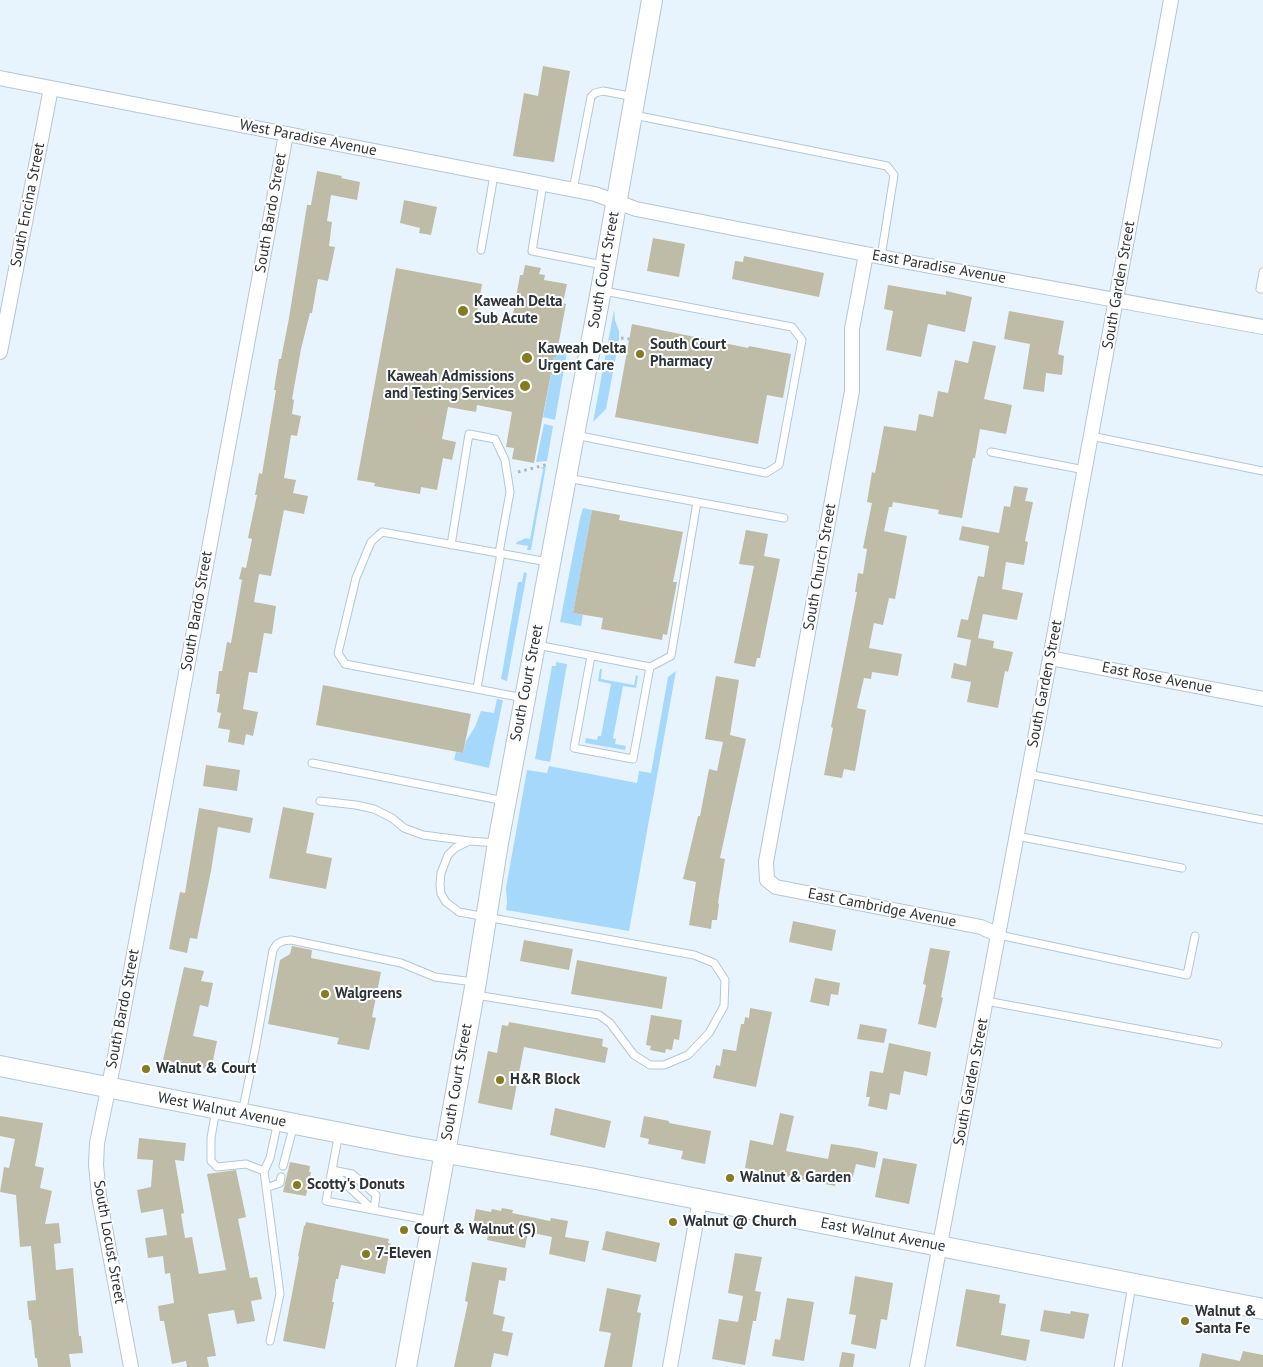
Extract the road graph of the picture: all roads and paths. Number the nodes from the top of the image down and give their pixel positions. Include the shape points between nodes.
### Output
1 (652, 0) edge
2 (1171, 0) edge
3 (0, 78) edge
4 (51, 88) junction
5 (633, 106) junction
6 (286, 134) junction
7 (494, 175) junction
8 (543, 184) junction
9 (573, 190) junction
10 (616, 201) junction
11 (481, 250) dead end
12 (866, 254) junction
13 (881, 257) junction
14 (605, 265) junction
15 (1263, 272) edge
16 (1263, 289) edge
17 (601, 290) junction
18 (1116, 300) junction
19 (1263, 327) edge
20 (621, 338) dead end
21 (629, 339) dead end
22 (559, 344) dead end
23 (570, 347) dead end
24 (0, 352) edge
25 (574, 434) junction
26 (1091, 436) junction
27 (991, 452) dead end
28 (549, 464) dead end
29 (1085, 470) junction
30 (1263, 471) edge
31 (508, 475) junction
32 (566, 477) junction
33 (697, 502) junction
34 (784, 518) dead end
35 (451, 544) junction
36 (500, 553) junction
37 (550, 562) junction
38 (535, 645) junction
39 (591, 656) junction
40 (1050, 658) junction
41 (650, 667) junction
42 (477, 688) junction
43 (525, 698) junction
44 (1263, 699) edge
45 (312, 763) dead end
46 (1028, 774) junction
47 (320, 801) dead end
48 (505, 801) junction
49 (1263, 820) edge
50 (1017, 836) junction
51 (469, 841) junction
52 (498, 843) junction
53 (1182, 868) dead end
54 (767, 880) joint
55 (486, 917) junction
56 (999, 935) junction
57 (1194, 936) dead end
58 (475, 988) junction
59 (986, 1001) junction
60 (1218, 1044) dead end
61 (0, 1066) edge
62 (108, 1087) junction
63 (216, 1109) junction
64 (242, 1113) junction
65 (286, 1122) junction
66 (339, 1133) junction
67 (444, 1153) junction
68 (282, 1166) dead end
69 (332, 1170) junction
70 (264, 1171) junction
71 (281, 1177) dead end
72 (266, 1188) junction
73 (700, 1200) junction
74 (374, 1210) junction
75 (433, 1221) junction
76 (940, 1246) junction
77 (1132, 1284) junction
78 (1263, 1309) edge
79 (270, 1342) dead end
80 (131, 1367) edge
81 (406, 1367) edge
82 (670, 1367) edge
83 (918, 1367) edge
84 (1118, 1367) edge

1 - 5 street, South Court Street
2 - 18 street, South Garden Street
3 - 4 street, West Paradise Avenue
4 - 6 street, West Paradise Avenue
4 - 24 street, South Encina Street
5 - 9 lane via 602,91 591,97
5 - 10 street, South Court Street
5 - 13 lane via 887,166 894,175
6 - 7 street, West Paradise Avenue
6 - 62 street, South Bardo Street
7 - 8 street, West Paradise Avenue
7 - 11 lane
8 - 9 street, West Paradise Avenue
8 - 14 lane via 532,251
9 - 10 street, West Paradise Avenue
10 - 12 street, East Paradise Avenue via 636,209
10 - 14 street, South Court Street
12 - 13 street, East Paradise Avenue
12 - 54 street, South Church Street via 852,329 852,391 766,862
13 - 18 street, East Paradise Avenue
14 - 17 street, South Court Street
15 - 16 lane via 1260,289
17 - 25 street, South Court Street
17 - 25 lane via 792,328 802,340 779,465 766,473
18 - 19 street, East Paradise Avenue
18 - 26 street, South Garden Street
20 - 21 path
22 - 23 path
25 - 32 street, South Court Street
26 - 29 street, South Garden Street
26 - 30 lane
27 - 29 lane
28 - 31 path
29 - 40 street, South Garden Street
31 - 35 lane via 495,439 469,434
31 - 36 lane via 510,492
32 - 33 lane
32 - 37 street, South Court Street
33 - 34 lane
33 - 41 lane via 671,656
35 - 36 lane
35 - 42 lane via 382,532 371,542 356,578 338,653 346,664
36 - 37 lane
36 - 42 lane
37 - 38 street, South Court Street
38 - 39 lane
38 - 43 street, South Court Street
39 - 41 lane
39 - 41 lane via 574,748 633,759
40 - 44 street, East Rose Avenue
40 - 46 street, South Garden Street
42 - 43 lane
43 - 48 street, South Court Street
45 - 48 lane
46 - 49 lane
46 - 50 street, South Garden Street
47 - 51 lane via 374,809 404,828 423,835
48 - 52 street, South Court Street
50 - 53 lane
50 - 56 street, South Garden Street
51 - 52 lane
51 - 55 lane via 448,856 440,885 442,894 446,902 459,912
52 - 55 street, South Court Street
54 - 56 street, East Cambridge Avenue via 776,887 981,927
55 - 58 street, South Court Street
55 - 58 lane via 694,955 714,963 725,980 724,1006 709,1032 688,1055 664,1065 650,1065 634,1055 610,1023 599,1016
56 - 57 lane via 1188,974
56 - 59 street, South Garden Street
58 - 64 lane via 402,964 291,940 277,944 273,950
58 - 67 street, South Court Street
59 - 60 lane
59 - 76 street, South Garden Street
61 - 62 street, West Walnut Avenue
62 - 63 street, West Walnut Avenue
62 - 80 street, South Locust Street via 97,1143 99,1196
63 - 64 street, West Walnut Avenue
63 - 70 lane via 211,1160 217,1167 246,1164
64 - 65 street, West Walnut Avenue
65 - 66 street, West Walnut Avenue
65 - 68 lane
65 - 70 lane
66 - 67 street, West Walnut Avenue
66 - 69 lane
67 - 73 street, East Walnut Avenue
67 - 75 street, South Court Street
69 - 74 lane
69 - 74 lane via 352,1174 376,1195
69 - 74 lane via 326,1201
70 - 72 lane
71 - 72 lane via 280,1183
72 - 79 lane via 280,1294
73 - 76 street, East Walnut Avenue
73 - 82 street
74 - 75 lane
75 - 81 street, South Court Street
76 - 77 street, East Walnut Avenue
76 - 83 street, South Garden Street
77 - 78 street, East Walnut Avenue
77 - 84 lane

